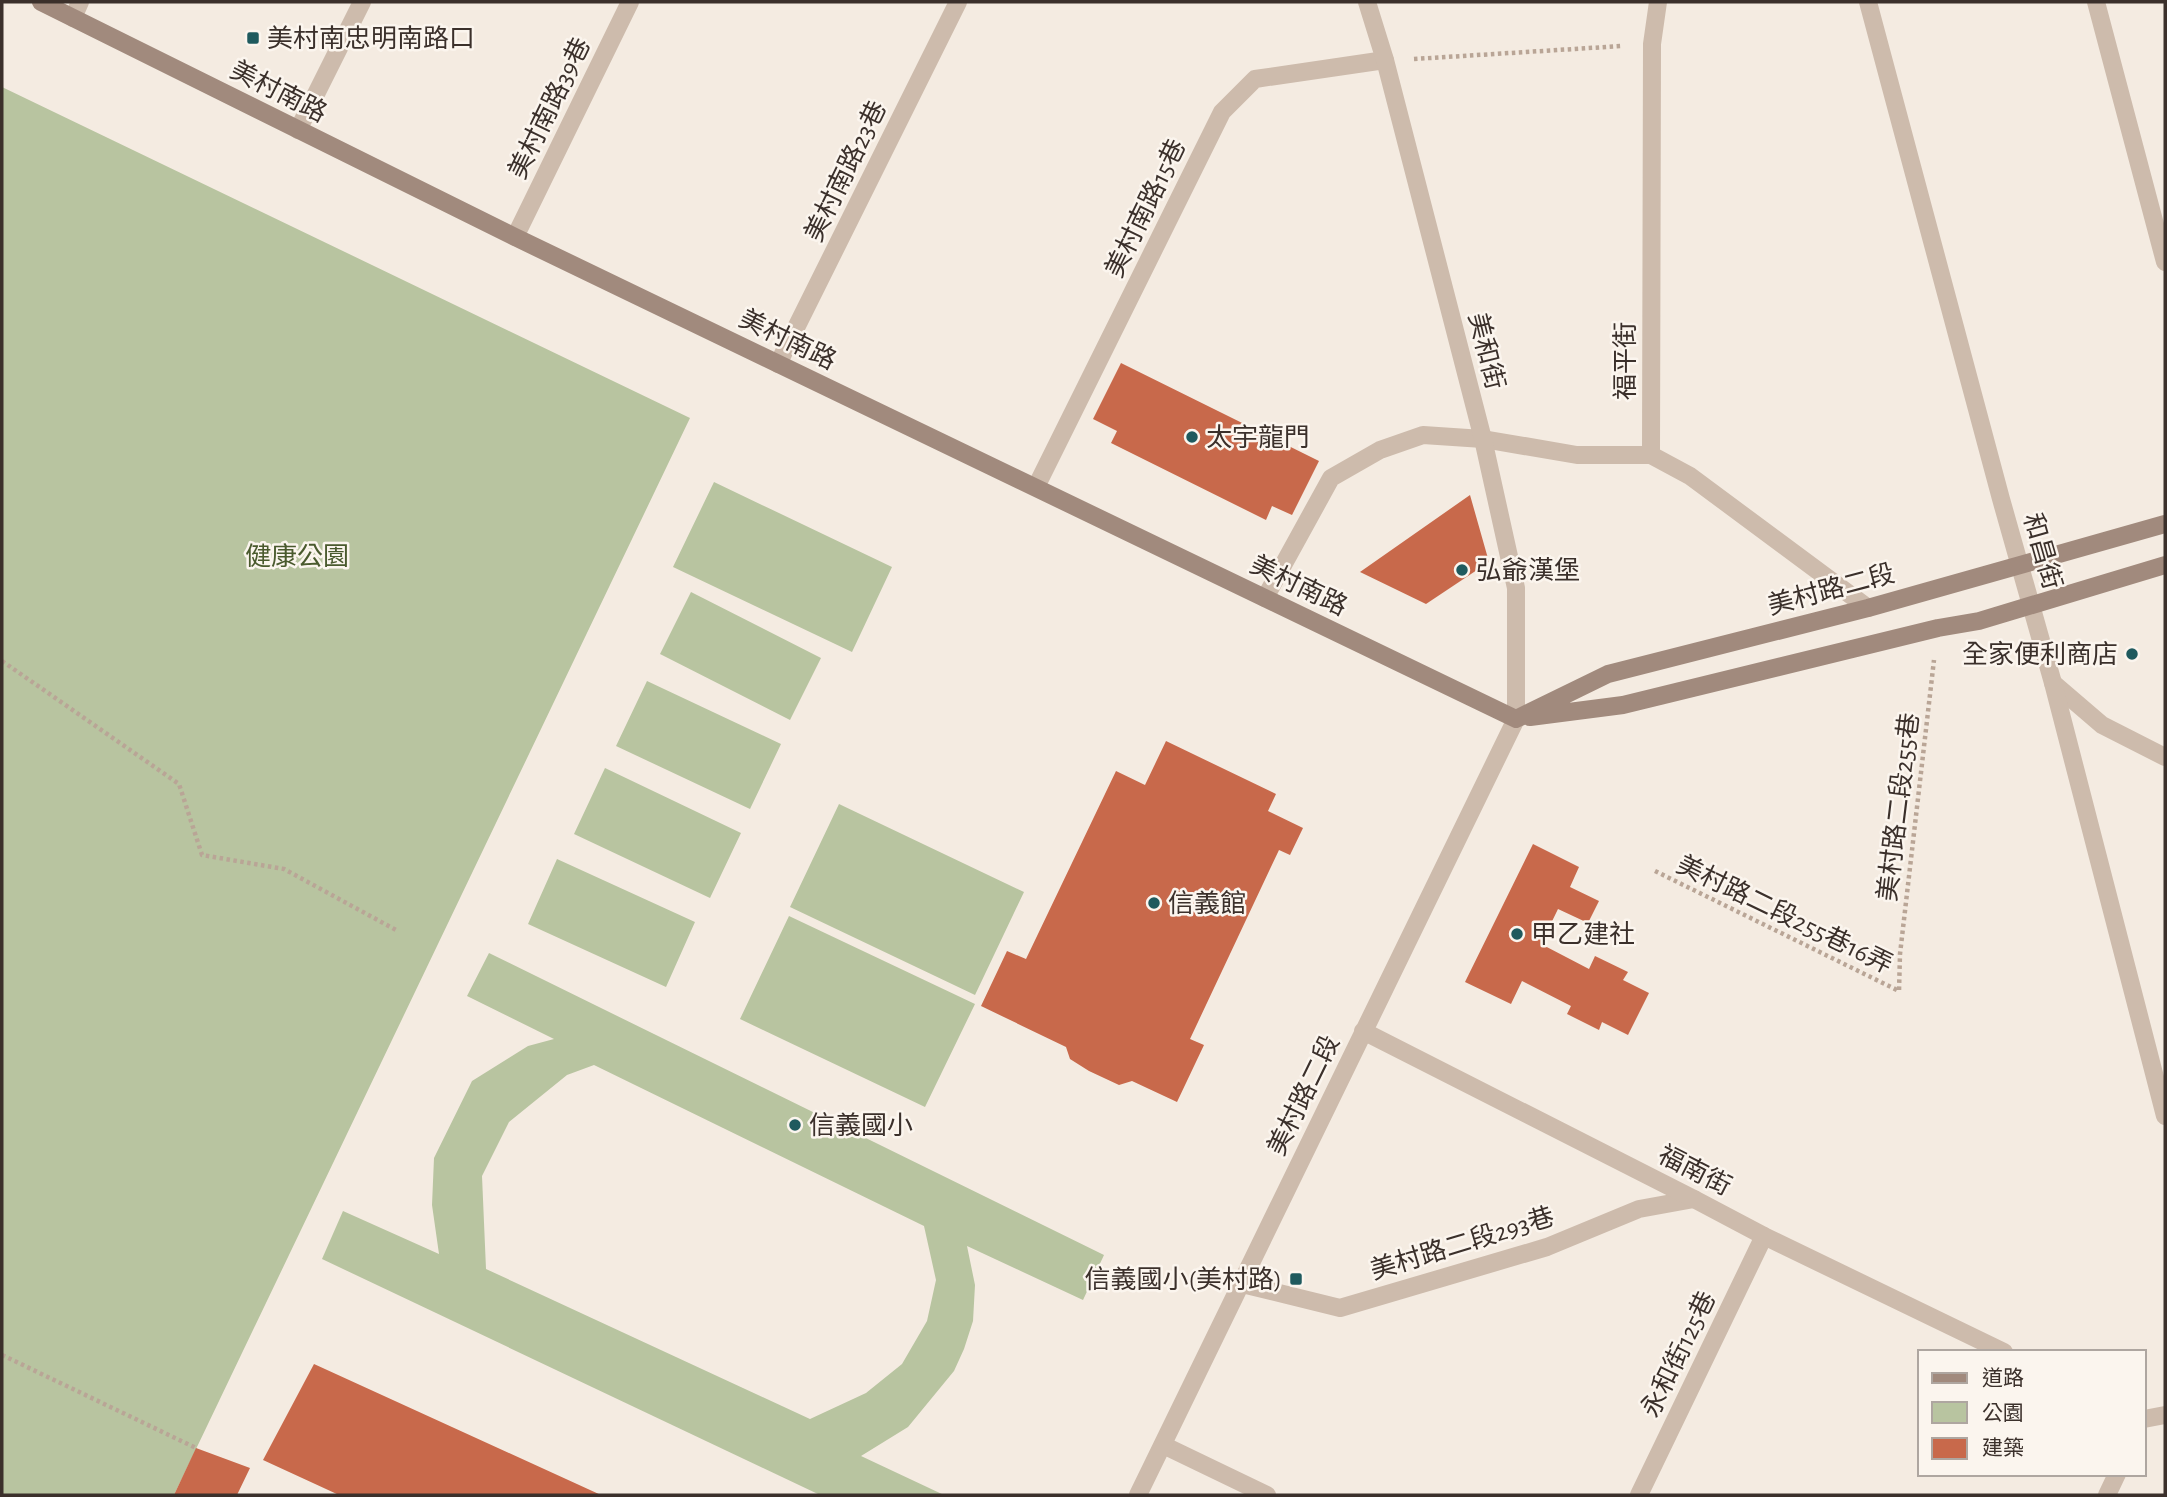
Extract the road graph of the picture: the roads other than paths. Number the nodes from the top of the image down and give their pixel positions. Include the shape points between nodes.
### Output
1 (41, 2) edge
2 (362, 2) edge
3 (630, 2) edge
4 (958, 2) edge
5 (1367, 2) edge
6 (1658, 2) edge
7 (1868, 2) edge
8 (2096, 2) edge
9 (76, 10) edge
10 (1385, 60) junction
11 (298, 130) junction
12 (514, 237) junction
13 (2165, 262) edge
14 (778, 364) junction
15 (1483, 439) junction
16 (1651, 455) junction
17 (1036, 487) junction
18 (2165, 524) edge
19 (2019, 565) junction
20 (2165, 565) edge
21 (1265, 598) junction
22 (2031, 604) junction
23 (1868, 608) junction
24 (2053, 683) junction
25 (1516, 719) junction
26 (2165, 757) edge
27 (1363, 1031) junction
28 (2165, 1115) edge
29 (1694, 1199) junction
30 (1764, 1236) junction
31 (1242, 1284) junction
32 (2000, 1350) edge
33 (2165, 1415) edge
34 (2146, 1419) edge
35 (1163, 1445) junction
36 (2116, 1476) edge
37 (1138, 1495) edge
38 (1268, 1495) edge
39 (1639, 1495) edge
40 (2107, 1495) edge

1 - 9 street, 美村南路
2 - 11 street
3 - 12 street, 美村南路39巷
4 - 14 street, 美村南路23巷
5 - 10 street, 美和街
6 - 16 street, 福平街 via 1652,44
7 - 19 street, 和昌街
8 - 13 street
9 - 11 street, 美村南路
10 - 15 street, 美和街
10 - 17 street, 美村南路15巷 via 1255,79 1222,112
11 - 12 street, 美村南路
12 - 14 street, 美村南路
14 - 17 street, 美村南路
15 - 16 street via 1577,455
15 - 21 street via 1423,435 1380,450 1331,478
15 - 25 street, 美和街 via 1516,588
16 - 23 street via 1690,476
17 - 21 street, 美村南路
18 - 19 street, 美村路二段
19 - 22 street, 和昌街
19 - 23 street, 美村路二段
20 - 22 street
21 - 25 street, 美村南路
22 - 24 street, 和昌街
22 - 25 street via 1979,621 1623,705
23 - 25 street, 美村路二段 via 1608,674
24 - 26 street via 2102,725
24 - 28 street, 和昌街
25 - 27 street, 美村路二段
27 - 29 street, 福南街
27 - 31 street, 美村路二段
29 - 30 street, 福南街
29 - 31 street, 美村路二段293巷 via 1639,1209 1547,1247 1340,1308
30 - 32 street, 福南街
30 - 39 street, 永和街125巷
31 - 35 street, 美村路二段
33 - 34 street
35 - 37 street, 美村路二段
35 - 38 street
36 - 40 street

